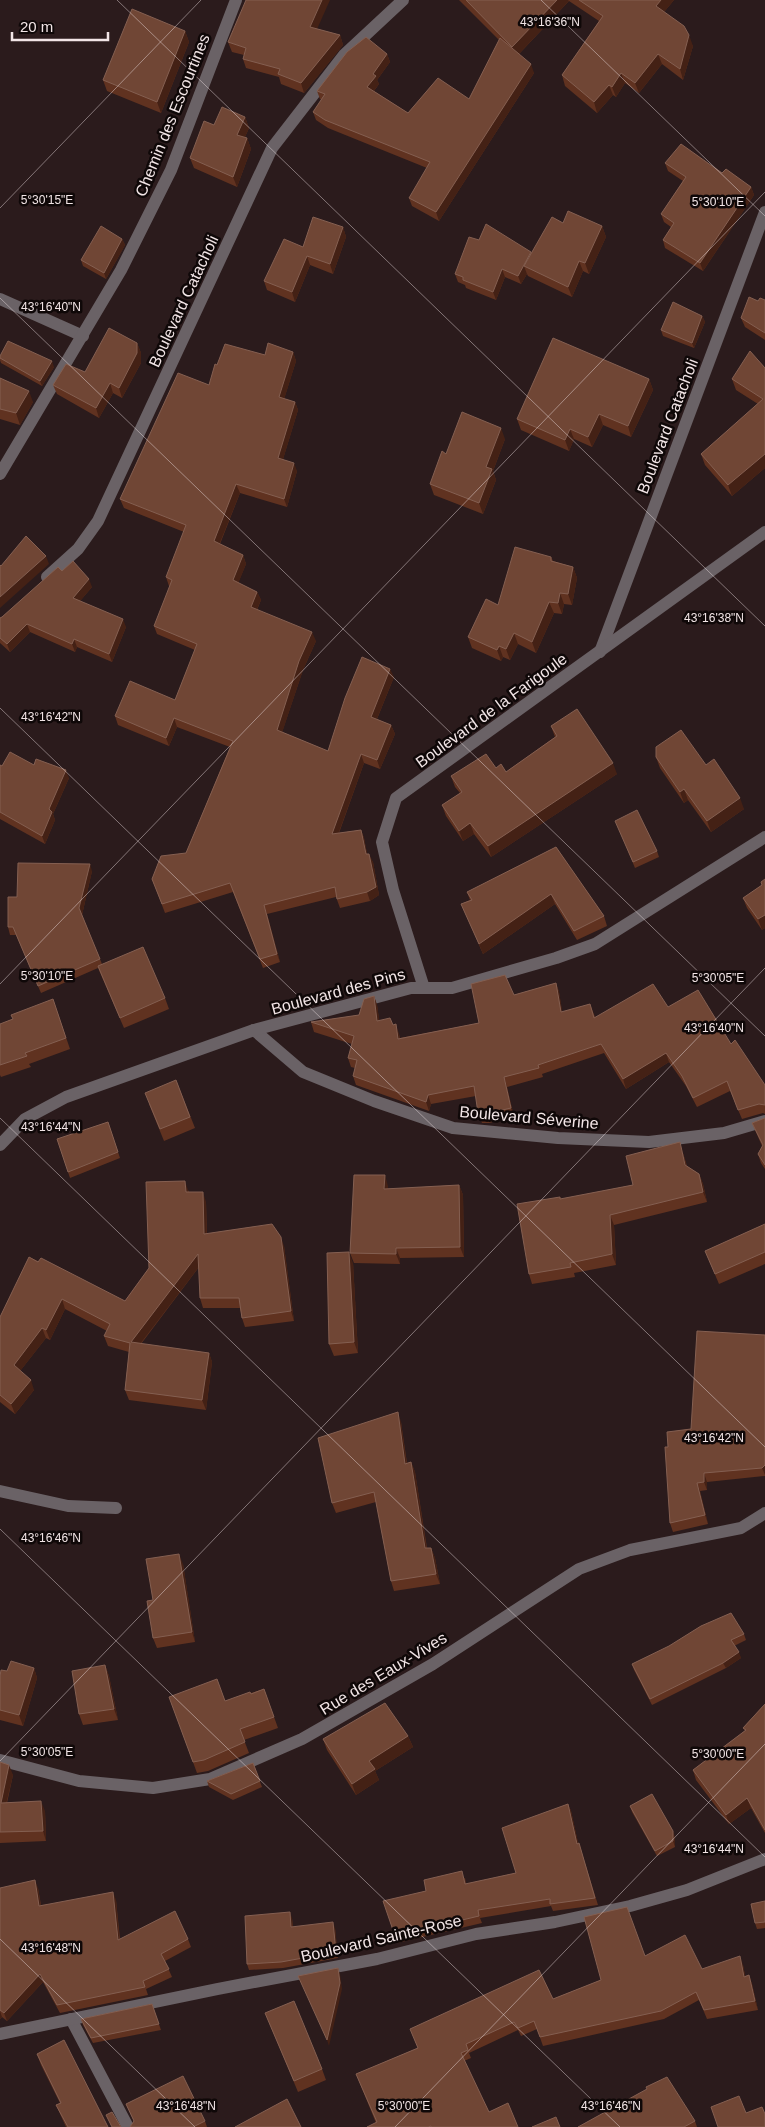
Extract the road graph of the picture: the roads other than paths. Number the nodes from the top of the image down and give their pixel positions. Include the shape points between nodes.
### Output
1 (403, 0) edge
2 (230, 2) edge
3 (765, 212) edge
4 (0, 299) edge
5 (83, 336) junction
6 (0, 474) edge
7 (765, 532) edge
8 (36, 587) edge
9 (600, 652) junction
10 (765, 837) edge
11 (424, 988) junction
12 (254, 1030) junction
13 (765, 1121) edge
14 (0, 1145) edge
15 (0, 1491) edge
16 (116, 1508) dead end
17 (765, 1513) edge
18 (0, 1760) edge
19 (765, 1859) edge
20 (71, 2019) junction
21 (0, 2034) edge
22 (128, 2127) edge

1 - 8 street, Boulevard Catacholi via 344,56 272,148 98,522 78,549
2 - 5 street, Chemin des Escourtines via 171,170 121,270
3 - 9 street, Boulevard Catacholi
4 - 5 street
5 - 6 street, Chemin des Escourtines
7 - 9 street, Boulevard de la Farigoule
9 - 11 street, Boulevard de la Farigoule via 396,798 382,842 393,890
10 - 11 street, Boulevard des Pins via 595,944 452,988
11 - 12 street, Boulevard des Pins via 411,988
12 - 13 street, Boulevard Séverine via 304,1072 374,1101 453,1128 649,1142 724,1133
12 - 14 street, Boulevard des Pins via 66,1097 25,1119
15 - 16 street via 68,1506
17 - 18 street, Rue des Eaux-Vives via 740,1528 630,1550 579,1569 433,1664 302,1739 210,1779 153,1788 79,1781
19 - 20 street, Boulevard Sainte-Rose via 686,1890 630,1906 476,1934 377,1959
20 - 21 street, Boulevard Sainte-Rose
20 - 22 street

